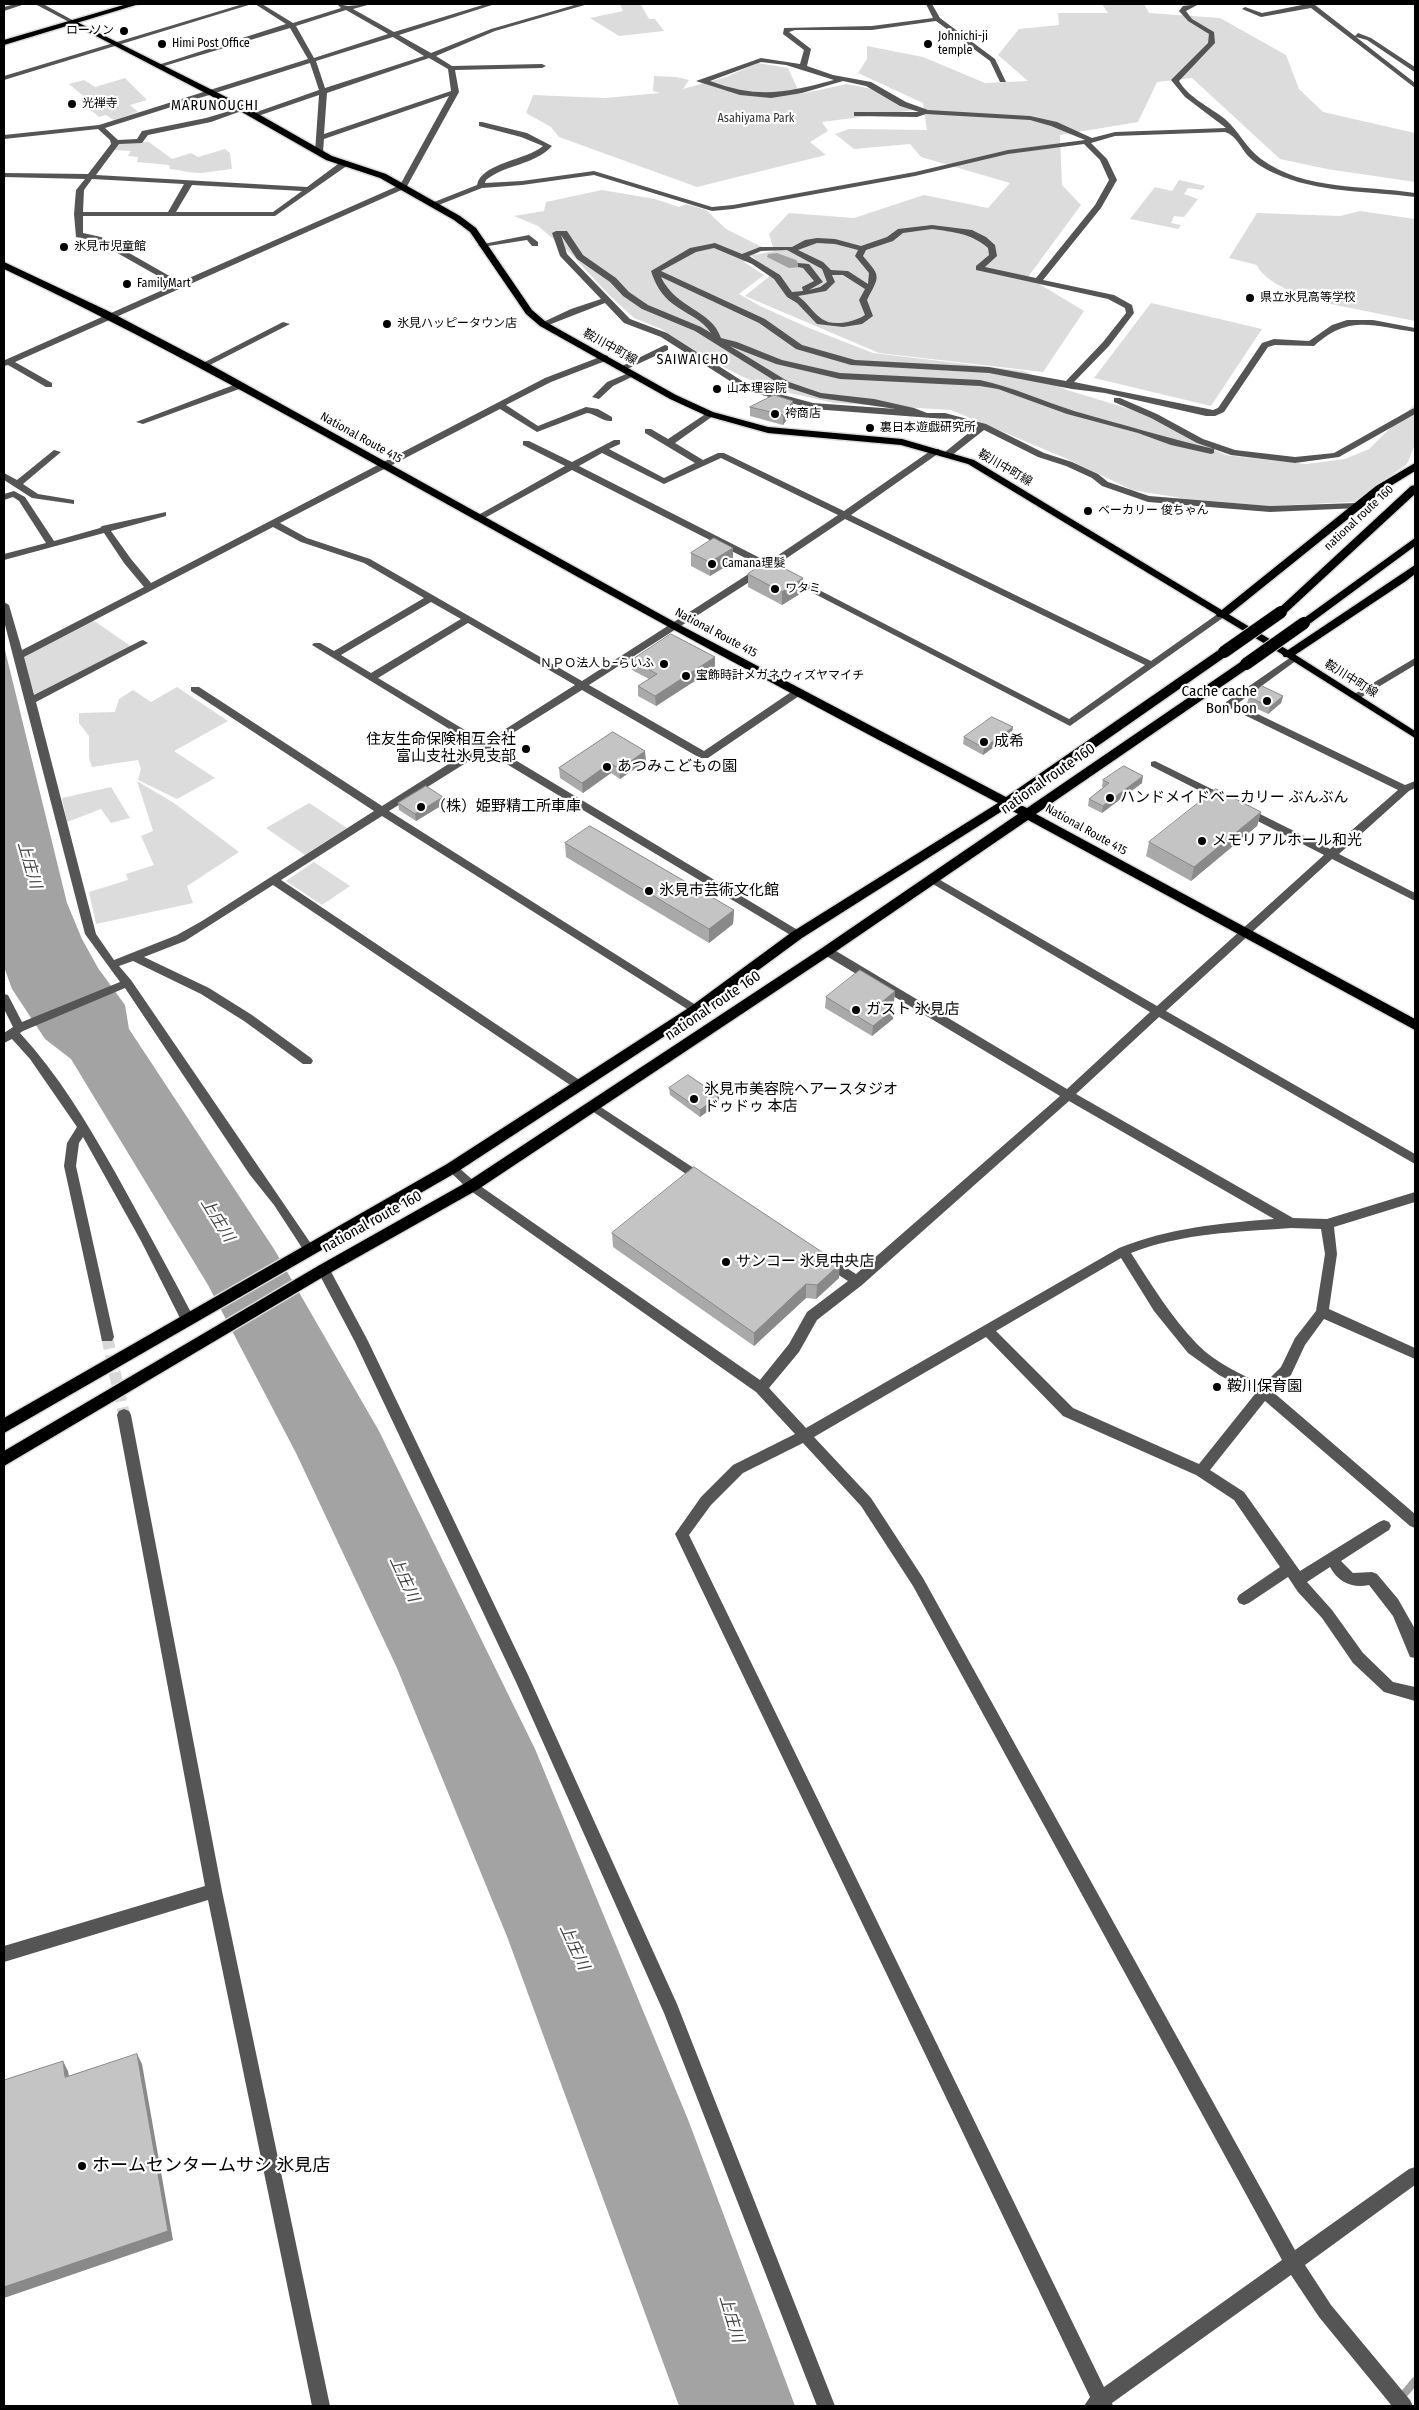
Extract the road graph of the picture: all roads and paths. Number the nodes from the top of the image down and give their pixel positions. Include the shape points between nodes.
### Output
1 (22, 4) edge
2 (38, 4) edge
3 (135, 4) edge
4 (249, 4) edge
5 (258, 4) edge
6 (340, 4) edge
7 (368, 4) edge
8 (492, 4) edge
9 (585, 4) edge
10 (928, 4) edge
11 (1196, 4) edge
12 (1312, 5) edge
13 (348, 8) junction
14 (4, 9) edge
15 (1245, 9) dead end
16 (938, 19) junction
17 (73, 22) junction
18 (292, 25) junction
19 (1344, 30) junction
20 (394, 35) junction
21 (4, 43) edge
22 (116, 44) junction
23 (430, 56) junction
24 (312, 60) junction
25 (159, 66) junction
26 (542, 66) dead end
27 (803, 67) junction
28 (451, 68) junction
29 (1415, 70) edge
30 (4, 78) edge
31 (843, 79) junction
32 (1003, 80) dead end
33 (1415, 86) edge
34 (211, 92) junction
35 (323, 92) junction
36 (456, 92) junction
37 (243, 109) junction
38 (927, 112) junction
39 (857, 114) dead end
40 (252, 115) junction
41 (482, 124) dead end
42 (100, 128) junction
43 (1235, 133) junction
44 (4, 137) edge
45 (322, 137) junction
46 (1089, 141) junction
47 (115, 142) junction
48 (320, 152) junction
49 (345, 163) junction
50 (4, 172) edge
51 (89, 178) junction
52 (190, 183) junction
53 (402, 186) junction
54 (481, 186) junction
55 (307, 189) junction
56 (1415, 195) edge
57 (433, 204) junction
58 (78, 214) junction
59 (171, 214) junction
60 (536, 244) dead end
61 (482, 245) junction
62 (792, 250) junction
63 (862, 250) junction
64 (743, 256) junction
65 (4, 265) edge
66 (801, 265) dead end
67 (655, 271) junction
68 (828, 272) junction
69 (1038, 281) junction
70 (179, 285) junction
71 (869, 288) junction
72 (789, 294) junction
73 (606, 300) junction
74 (109, 316) junction
75 (286, 324) dead end
76 (543, 324) junction
77 (1415, 330) edge
78 (717, 340) junction
79 (665, 348) dead end
80 (4, 353) edge
81 (606, 358) junction
82 (9, 362) edge
83 (203, 365) junction
84 (622, 368) junction
85 (634, 374) junction
86 (49, 385) dead end
87 (1067, 385) junction
88 (239, 386) junction
89 (596, 397) dead end
90 (500, 405) junction
91 (1415, 412) edge
92 (710, 414) junction
93 (926, 416) junction
94 (609, 419) dead end
95 (140, 422) dead end
96 (983, 426) junction
97 (648, 430) dead end
98 (617, 442) dead end
99 (526, 443) dead end
100 (669, 443) junction
101 (602, 449) junction
102 (936, 450) junction
103 (57, 452) dead end
104 (1234, 453) junction
105 (948, 454) junction
106 (702, 463) junction
107 (572, 466) junction
108 (1415, 466) edge
109 (385, 467) junction
110 (4, 476) edge
111 (17, 485) junction
112 (1415, 488) edge
113 (4, 497) edge
114 (71, 502) dead end
115 (1356, 506) junction
116 (163, 514) dead end
117 (846, 515) junction
118 (478, 518) junction
119 (275, 524) junction
120 (104, 528) junction
121 (1415, 541) edge
122 (51, 544) junction
123 (4, 557) edge
124 (766, 566) junction
125 (1415, 568) edge
126 (150, 588) junction
127 (431, 598) junction
128 (4, 605) edge
129 (1222, 615) junction
130 (468, 619) junction
131 (674, 626) junction
132 (143, 643) dead end
133 (317, 645) dead end
134 (334, 655) junction
135 (20, 656) junction
136 (1291, 656) junction
137 (1415, 660) edge
138 (1152, 665) junction
139 (372, 677) junction
140 (582, 685) junction
141 (195, 689) dead end
142 (798, 692) junction
143 (1356, 696) junction
144 (31, 700) junction
145 (1415, 734) edge
146 (486, 746) junction
147 (1155, 764) dead end
148 (1410, 787) edge
149 (1007, 803) junction
150 (382, 812) junction
151 (1028, 814) junction
152 (1332, 854) junction
153 (931, 880) junction
154 (274, 881) junction
155 (1415, 897) edge
156 (1244, 932) junction
157 (797, 935) junction
158 (827, 951) junction
159 (133, 956) junction
160 (112, 965) junction
161 (124, 985) junction
162 (4, 998) edge
163 (695, 1010) junction
164 (1159, 1011) junction
165 (1415, 1024) edge
166 (12, 1033) edge
167 (307, 1061) dead end
168 (580, 1086) junction
169 (1068, 1095) junction
170 (593, 1106) junction
171 (83, 1128) junction
172 (1415, 1160) edge
173 (452, 1168) junction
174 (472, 1186) junction
175 (715, 1187) edge
176 (1415, 1197) edge
177 (1291, 1223) junction
178 (1327, 1224) junction
179 (1123, 1251) junction
180 (308, 1252) junction
181 (815, 1254) edge
182 (323, 1270) junction
183 (857, 1281) junction
184 (1322, 1312) junction
185 (195, 1316) junction
186 (988, 1331) junction
187 (107, 1337) tunnel mouth
188 (1415, 1354) edge
189 (761, 1388) junction
190 (1264, 1392) junction
191 (124, 1415) tunnel mouth
192 (4, 1426) edge
193 (806, 1435) junction
194 (4, 1458) edge
195 (1201, 1472) junction
196 (1415, 1522) edge
197 (1384, 1526) dead end
198 (1333, 1559) junction
199 (1294, 1574) junction
200 (1244, 1599) dead end
201 (1415, 1652) edge
202 (1415, 1694) edge
203 (214, 1891) junction
204 (4, 1954) edge
205 (1415, 2175) edge
206 (1293, 2262) junction
207 (1099, 2404) edge
208 (321, 2406) edge
209 (826, 2406) edge
210 (1404, 2406) edge

1 - 14 street
2 - 17 street
3 - 17 highway
4 - 22 street
5 - 18 street
6 - 13 street
7 - 13 street
8 - 20 street
9 - 23 street via 556,8
10 - 16 street
11 - 43 street via 1182,11 1190,20 1212,33 1213,40 1184,75 1175,80 1179,88
12 - 15 street via 1261,15
12 - 19 street
13 - 18 street
13 - 20 street
16 - 27 street via 872,28 786,29 785,33 808,49
16 - 32 street via 993,60
17 - 21 highway
17 - 22 main road, 鞍川中町線
18 - 24 street
18 - 25 street
19 - 29 street via 1369,38
19 - 33 street
20 - 23 street
20 - 24 street
22 - 25 main road, 鞍川中町線
22 - 30 street
23 - 28 street
23 - 35 street
24 - 34 street
24 - 35 street
25 - 34 main road, 鞍川中町線
26 - 28 street
27 - 31 street
27 - 31 street via 757,60 724,75 700,81 763,97
28 - 36 street
31 - 38 street via 868,84 903,104
34 - 37 main road, 鞍川中町線
34 - 42 street
35 - 40 street
35 - 45 street
36 - 45 street
36 - 53 street
37 - 40 main road, 鞍川中町線
37 - 47 street via 145,133 139,141
38 - 39 street via 917,115
38 - 46 street via 1030,118 1054,124
40 - 48 main road, 鞍川中町線
41 - 54 street via 524,135 548,146 535,156 494,170 482,179
42 - 44 street
42 - 47 street
43 - 46 street via 1225,130 1115,134
43 - 56 street via 1259,161 1300,180
45 - 48 street
46 - 54 street via 1008,152 882,180 712,209 594,173
46 - 69 street via 1110,168 1114,180 1098,206
47 - 51 street
48 - 49 main road, 鞍川中町線
49 - 53 main road, 鞍川中町線
49 - 55 street
50 - 51 street
51 - 52 street
51 - 58 street via 80,190
52 - 55 street
52 - 59 street
53 - 57 main road, 鞍川中町線
53 - 70 street
54 - 57 street
55 - 59 street via 275,214
57 - 61 main road, 鞍川中町線 via 473,230
58 - 59 street
58 - 70 street via 79,235 98,239
60 - 61 street via 529,237
61 - 76 main road, 鞍川中町線 via 529,312
62 - 63 street via 800,244 819,240
62 - 64 street via 760,249
62 - 68 street via 816,261
63 - 69 street via 910,228 969,232 992,248 993,256 979,268
63 - 71 street via 859,256 873,273
64 - 67 street via 715,246 705,247
64 - 72 street via 777,277
65 - 74 highway, National Route 415
66 - 72 street via 806,266 819,282
67 - 78 street via 667,294 716,332
67 - 87 street via 762,321 799,347 854,363 972,367
68 - 71 street via 845,273
68 - 72 street via 831,282 823,290
69 - 87 street via 1111,297 1129,306 1130,313 1123,323
70 - 74 street
71 - 72 street via 863,300 869,316 843,325 820,322
73 - 76 street
73 - 78 street via 563,254 556,233 564,233 580,257 645,307
73 - 93 street via 628,321 664,335 747,388 813,406
74 - 82 street
74 - 83 highway, National Route 415
75 - 83 street
76 - 81 main road, 鞍川中町線
77 - 87 street via 1357,321 1331,327 1311,344 1274,342 1265,345 1221,410 1215,413
78 - 93 street via 786,384 820,395 874,402
78 - 104 street via 780,362 840,376 969,381 1000,387 1174,443 1204,451
79 - 84 street
80 - 82 street
81 - 84 main road, 鞍川中町線
81 - 90 street via 548,380
82 - 86 street
83 - 88 highway, National Route 415
84 - 85 main road, 鞍川中町線
85 - 89 street via 610,384
85 - 92 main road, 鞍川中町線
87 - 104 street via 1121,401 1200,441
88 - 95 street
88 - 109 highway, National Route 415
90 - 94 street via 538,429 586,410
90 - 109 street
91 - 104 street via 1336,455 1295,460
92 - 100 street
92 - 102 main road, 鞍川中町線 via 768,430 902,442
93 - 96 street via 945,416
96 - 105 street
96 - 115 street via 1041,455 1095,476 1105,484 1148,499 1270,509
97 - 100 street
98 - 101 street
99 - 107 street
100 - 106 street
101 - 106 street via 664,481
101 - 107 street
102 - 105 main road, 鞍川中町線
102 - 117 street
103 - 111 street
105 - 129 main road, 鞍川中町線 via 972,462 1000,478
106 - 117 street via 721,455
107 - 118 street
107 - 124 street
108 - 115 highway
109 - 118 highway, National Route 415
109 - 119 street
110 - 111 street
111 - 114 street via 35,496
112 - 149 highway, national route 160, bridge via 1281,612
113 - 122 street via 14,494 22,499
115 - 129 highway
116 - 120 street
117 - 124 street
117 - 138 street
118 - 131 highway, National Route 415
119 - 126 street
119 - 127 street via 304,540 367,561
120 - 122 street
120 - 126 street
121 - 151 highway, national route 160, bridge via 1246,664
122 - 123 street
124 - 131 street
124 - 138 street via 1070,723
125 - 136 highway
126 - 135 street
127 - 130 street
127 - 134 street
128 - 135 street
129 - 136 main road, 鞍川中町線
129 - 138 street
130 - 139 street
130 - 140 street
131 - 140 street
131 - 142 highway, National Route 415
132 - 144 street
133 - 134 street
134 - 139 street
135 - 144 street
136 - 143 main road, 鞍川中町線
136 - 148 street via 1230,704
137 - 143 street
139 - 146 street
140 - 142 street via 704,756
140 - 146 street
141 - 150 street
142 - 149 highway, National Route 415
143 - 145 main road, 鞍川中町線
144 - 160 street via 91,934
146 - 150 street
146 - 157 street
147 - 152 street
148 - 152 street
149 - 151 highway, National Route 415
149 - 157 highway, national route 160
150 - 154 street
150 - 163 street
151 - 153 highway, national route 160
151 - 156 highway, National Route 415
152 - 155 street
152 - 156 street
153 - 158 highway, national route 160
153 - 164 street
154 - 159 street via 181,938
154 - 168 street
156 - 164 street
156 - 165 highway, National Route 415
157 - 163 highway, national route 160
158 - 169 street
158 - 170 highway, national route 160
159 - 160 street
159 - 167 street via 205,991
160 - 161 street
161 - 166 street
161 - 180 street via 278,1202
162 - 166 street
163 - 168 highway, national route 160
164 - 169 street
164 - 172 street
166 - 171 street via 34,1056
168 - 173 highway, national route 160
169 - 177 street
169 - 183 street
170 - 174 highway, national route 160
170 - 175 street
171 - 185 street
171 - 187 street via 73,1143 70,1166
173 - 174 street
173 - 180 highway, national route 160
174 - 182 highway, national route 160
174 - 189 street
176 - 178 street
177 - 178 street
177 - 179 street via 1199,1230
178 - 184 street via 1331,1254
179 - 186 street
179 - 190 street via 1159,1307 1193,1349 1224,1371
180 - 185 highway, national route 160
181 - 183 street
182 - 194 highway, national route 160
182 - 209 street via 361,1341 523,1680 671,2010
183 - 189 street via 812,1316 794,1348
184 - 188 street
184 - 190 street via 1300,1342 1286,1370
185 - 192 highway
186 - 193 street
186 - 195 street via 1068,1412
189 - 193 street
190 - 195 street
190 - 196 street
191 - 203 street
193 - 206 street via 866,1502 918,1582
193 - 207 street via 738,1469 706,1501 682,1534
195 - 199 street via 1239,1496
197 - 198 street
198 - 199 street
198 - 201 street via 1346,1578 1362,1581 1372,1578 1396,1604 1409,1629
199 - 200 street
199 - 202 street via 1372,1673 1389,1687
203 - 204 street
203 - 208 street
205 - 206 street
206 - 207 street
206 - 210 street via 1325,2311

